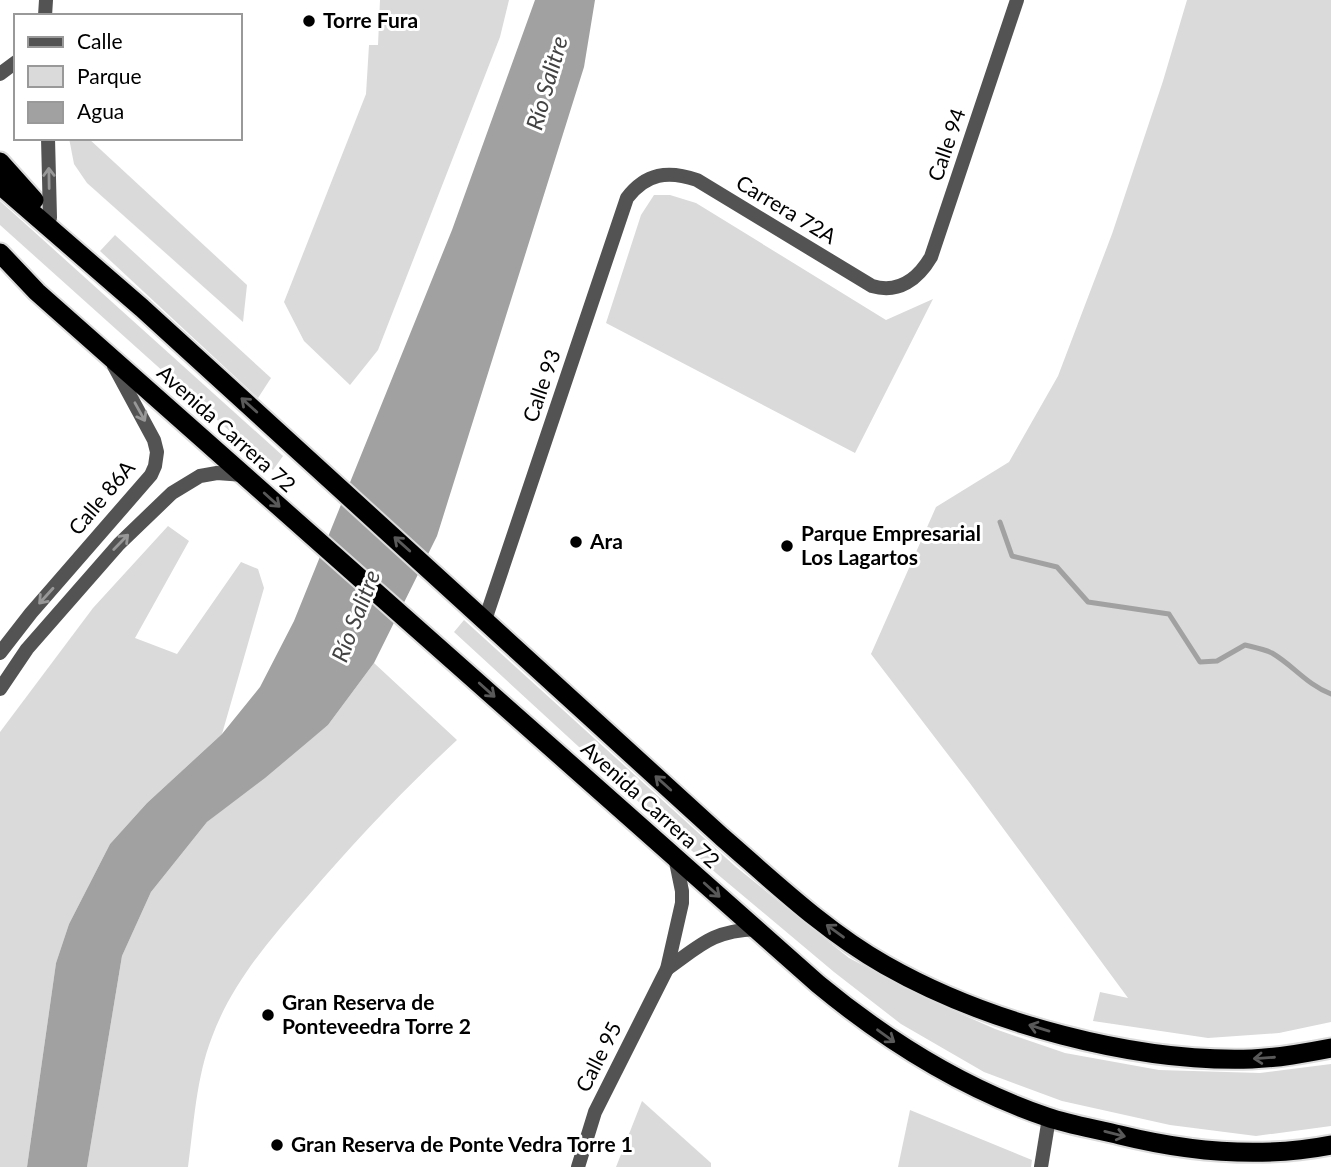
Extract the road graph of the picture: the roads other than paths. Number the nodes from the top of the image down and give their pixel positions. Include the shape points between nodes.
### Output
1 (1017, 0) edge
2 (48, 140) edge
3 (0, 162) edge
4 (652, 176) joint
5 (0, 184) edge
6 (50, 218) junction
7 (0, 253) edge
8 (89, 260) junction
9 (0, 266) edge
10 (896, 287) joint
11 (37, 292) junction
12 (107, 353) junction
13 (244, 475) junction
14 (485, 620) junction
15 (0, 653) edge
16 (0, 689) edge
17 (675, 857) junction
18 (756, 929) junction
19 (667, 970) junction
20 (1331, 1048) edge
21 (1049, 1118) junction
22 (1331, 1145) edge
23 (578, 1167) edge
24 (1041, 1167) edge

1 - 10 street, Calle 94 via 931,257 922,272
6 -> 2 street
3 - 6 highway, Avenida Carrera 72
4 - 10 street, Carrera 72A via 681,175 697,180 872,285
4 - 14 street, Calle 93 via 637,184 627,198
5 - 8 highway, Avenida Carrera 72
6 - 8 highway, Avenida Carrera 72
7 - 11 highway, Avenida Carrera 72
14 -> 8 highway, Avenida Carrera 72
9 - 11 highway, Avenida Carrera 72
11 - 12 highway, Avenida Carrera 72
12 - 13 highway, Avenida Carrera 72
12 -> 15 street, Calle 86A via 154,440 155,466 138,492
16 -> 13 street, Calle 86A via 27,649 119,544 172,493 200,476
13 -> 17 highway, Avenida Carrera 72
20 -> 14 highway, Avenida Carrera 72 via 1252,1059 1179,1057 1044,1030 927,987 883,964 818,919
17 -> 18 highway, Avenida Carrera 72
17 - 19 street, Calle 95 via 682,902
18 - 19 street, Calle 95 via 718,934
18 -> 21 highway, Avenida Carrera 72 via 846,1008 900,1046 951,1076
19 - 23 street, Calle 95 via 595,1112
21 -> 22 highway, Avenida Carrera 72 via 1190,1150 1276,1152
21 - 24 street

